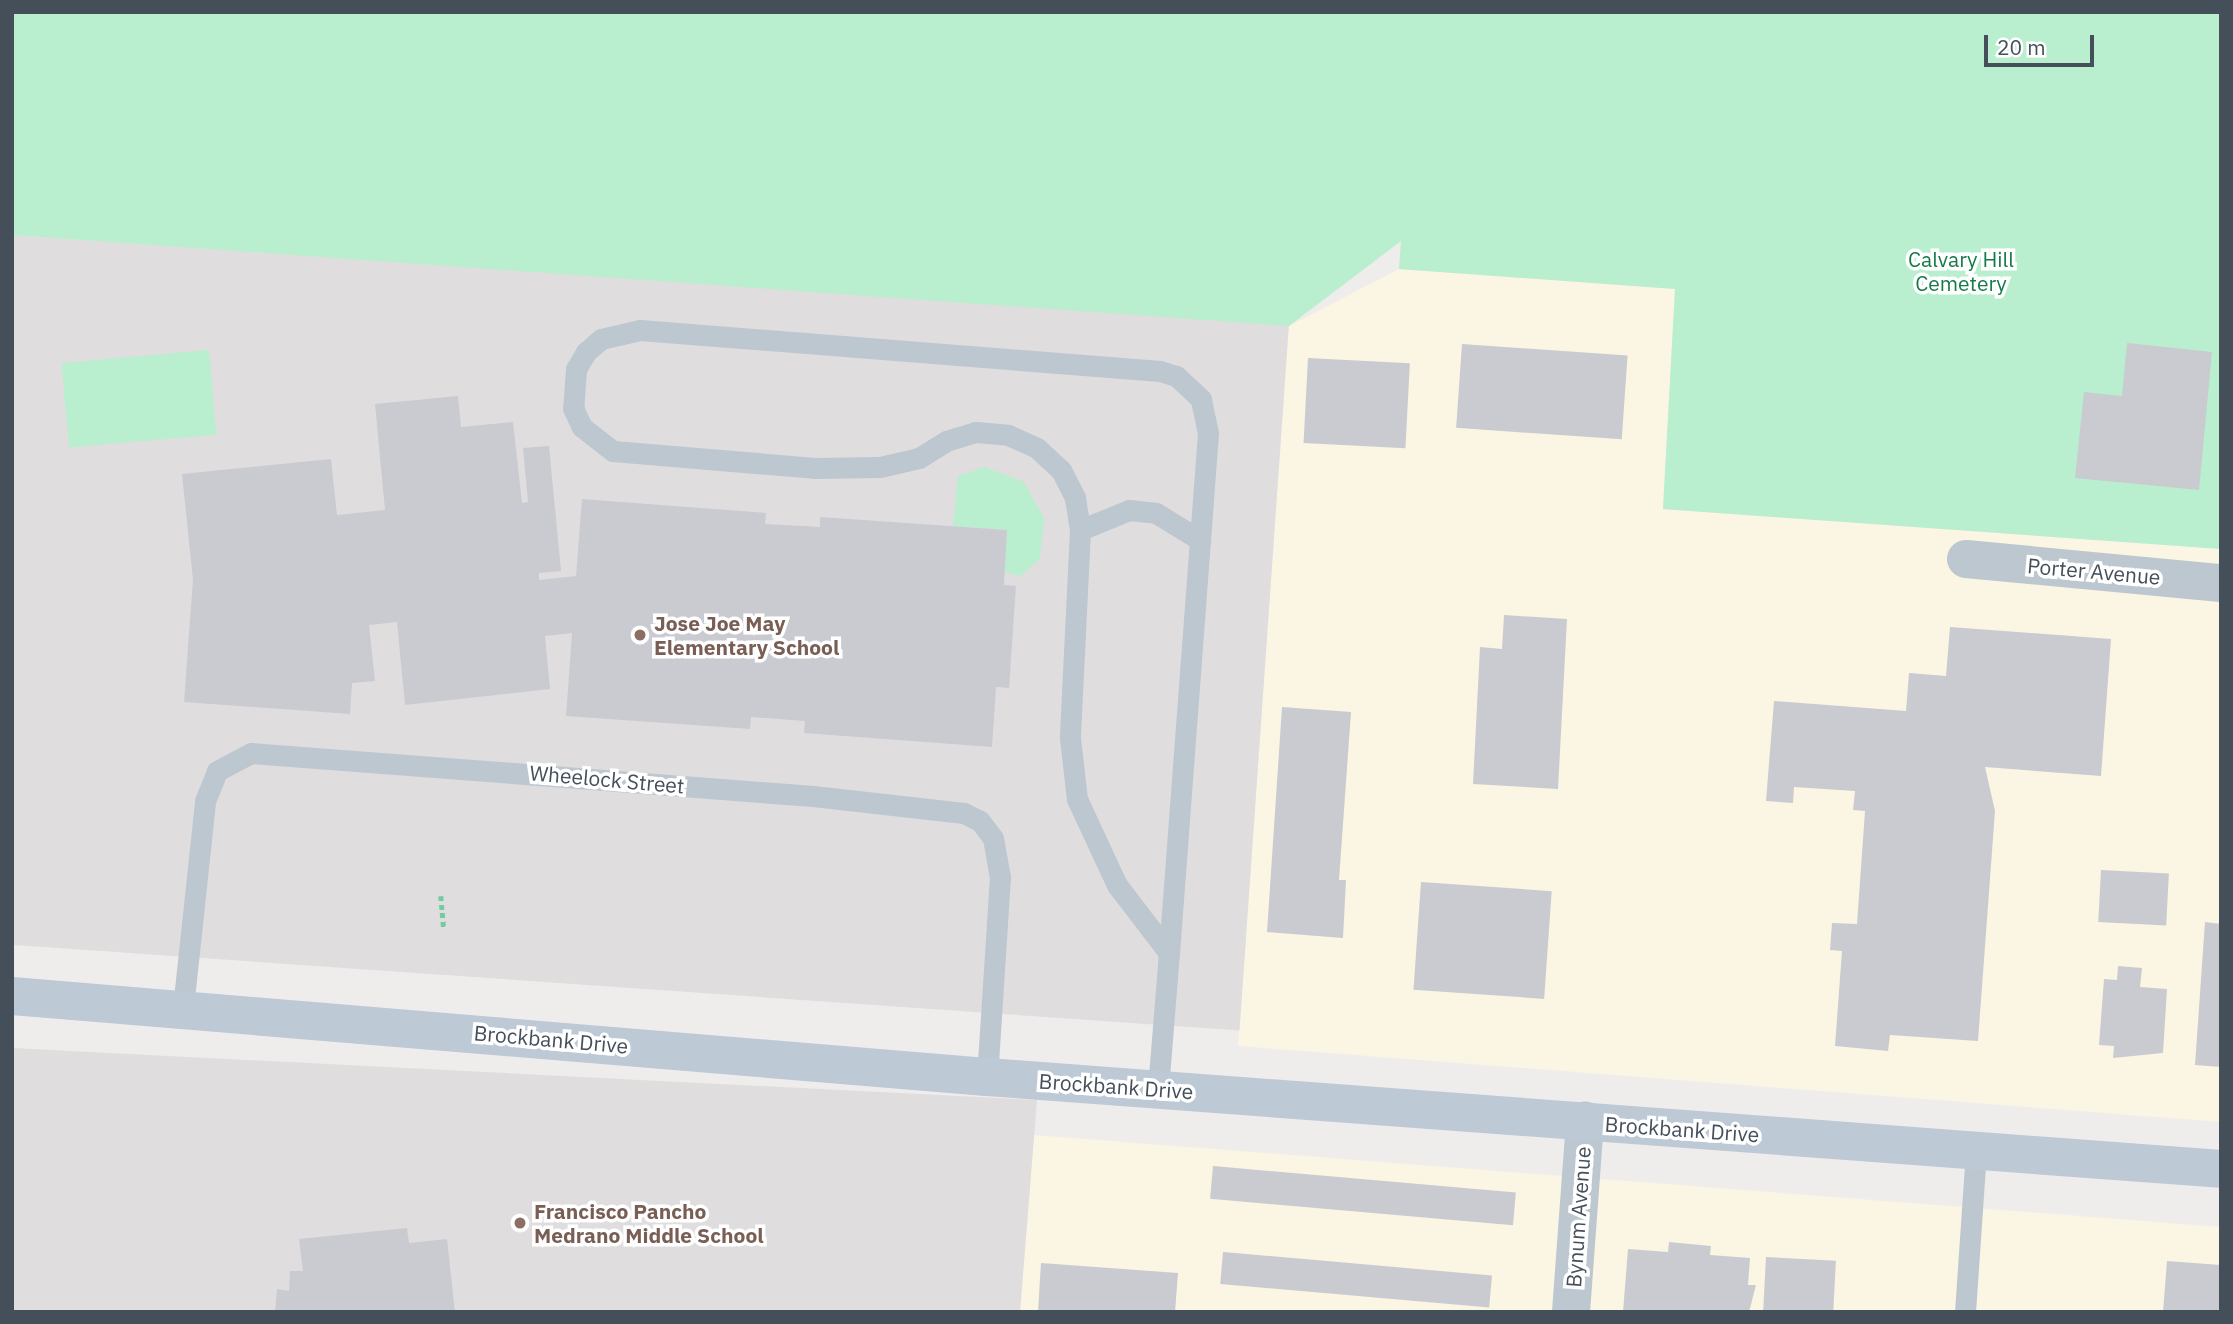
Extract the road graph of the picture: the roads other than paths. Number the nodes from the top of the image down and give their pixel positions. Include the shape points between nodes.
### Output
1 (1080, 530) junction
2 (1200, 540) junction
3 (1966, 559) dead end
4 (2221, 583) edge
5 (1169, 953) junction
6 (12, 996) edge
7 (183, 1008) junction
8 (987, 1077) junction
9 (1158, 1089) junction
10 (1585, 1121) junction
11 (1976, 1151) junction
12 (2221, 1169) edge
13 (1571, 1312) edge
14 (1965, 1312) edge

1 - 2 lane via 1129,510 1156,513
1 - 2 lane via 1075,498 1061,470 1037,448 1008,435 976,432 946,440 919,458 880,467 814,468 623,452 595,441 582,427 573,408 576,369 601,339 640,330 1160,371 1190,386 1207,415
1 - 5 lane via 1070,738 1077,799 1117,885
2 - 5 lane
3 - 4 street, Porter Avenue
5 - 9 lane
6 - 7 street, Brockbank Drive
7 - 8 street, Brockbank Drive
7 - 8 lane, Wheelock Street via 205,801 216,771 251,753 813,796 964,813 980,821 993,838 1000,877
8 - 9 street, Brockbank Drive
9 - 10 street, Brockbank Drive
10 - 11 street, Brockbank Drive
10 - 13 street, Bynum Avenue
11 - 12 street, Brockbank Drive
11 - 14 lane

